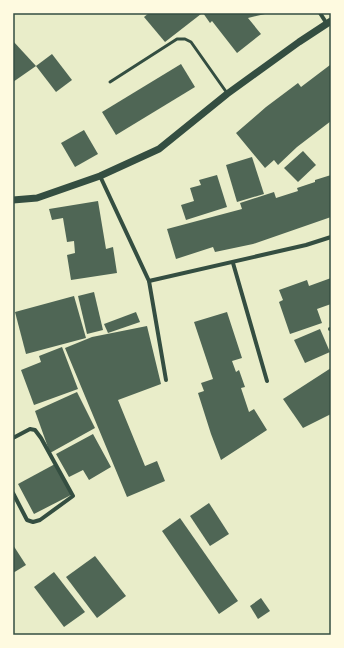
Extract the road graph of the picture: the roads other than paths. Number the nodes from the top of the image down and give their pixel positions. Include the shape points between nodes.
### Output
1 (320, 13) edge
2 (329, 22) edge
3 (110, 82) dead end
4 (227, 94) junction
5 (100, 176) junction
6 (13, 200) edge
7 (331, 237) edge
8 (233, 263) junction
9 (149, 281) junction
10 (166, 380) dead end
11 (266, 381) dead end
12 (13, 438) edge
13 (13, 493) edge

1 - 2 street
2 - 4 street
3 - 4 lane via 177,40 185,39 191,42
4 - 5 street via 159,149
5 - 6 street via 37,198
5 - 9 street
7 - 8 street
8 - 9 street
8 - 11 street
9 - 10 street
12 - 13 street via 30,429 35,430 73,496 40,520 33,522 27,520

